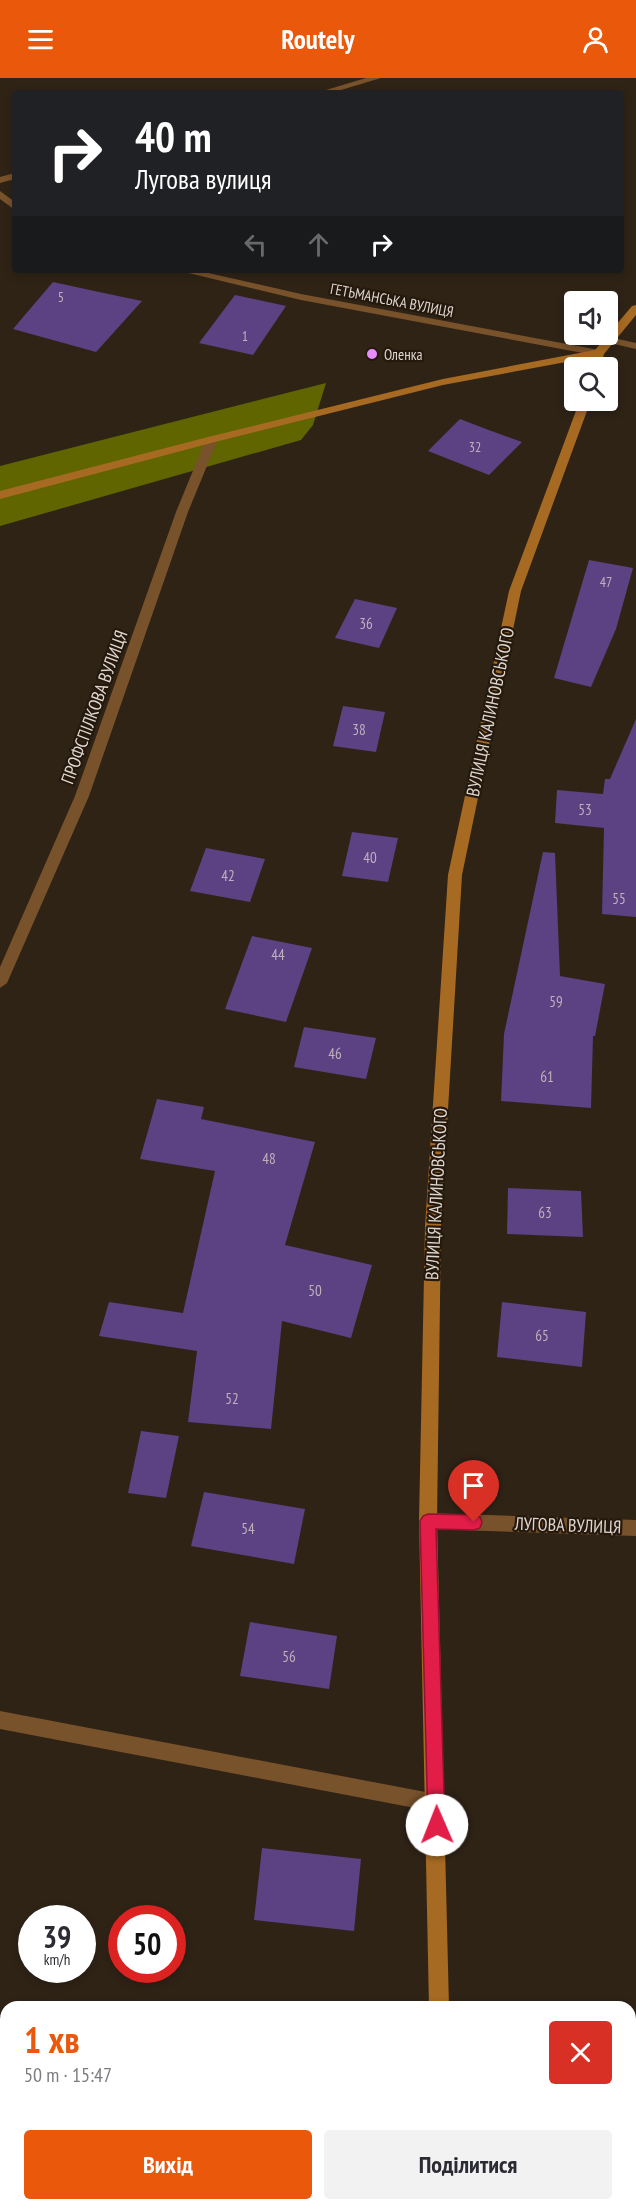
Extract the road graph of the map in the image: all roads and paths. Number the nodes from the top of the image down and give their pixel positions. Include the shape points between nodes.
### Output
1 (376, 78) edge
2 (332, 90) edge
3 (0, 194) edge
4 (12, 204) edge
5 (194, 273) edge
6 (636, 308) edge
7 (618, 329) edge
8 (618, 342) edge
9 (605, 345) edge
10 (636, 346) edge
11 (599, 353) junction
12 (598, 357) edge
13 (582, 411) edge
14 (212, 439) junction
15 (0, 495) edge
16 (0, 983) edge
17 (428, 1521) junction
18 (636, 1528) edge
19 (0, 1720) edge
20 (436, 1803) junction
21 (439, 2001) edge

1 - 2 street
3 - 4 street
5 - 11 street, ГЕТЬМАНСЬКА ВУЛИЦЯ
6 - 7 main road
8 - 10 street
9 - 11 main road
11 - 12 main road
11 - 14 main road via 442,382
13 - 17 main road, ВУЛИЦЯ КАЛИНОВСЬКОГО via 515,591 455,875 433,1227
14 - 15 main road
14 - 16 street, ПРОФСПІЛКОВА ВУЛИЦЯ via 182,512 82,796
17 - 18 street, ЛУГОВА ВУЛИЦЯ
17 - 20 main road, ВУЛИЦЯ КАЛИНОВСЬКОГО
19 - 20 street
20 - 21 main road, ВУЛИЦЯ КАЛИНОВСЬКОГО

